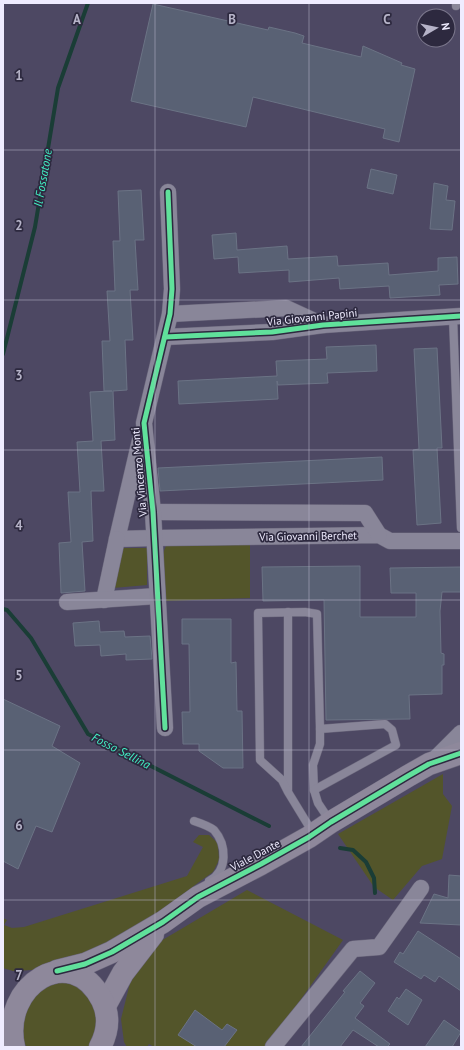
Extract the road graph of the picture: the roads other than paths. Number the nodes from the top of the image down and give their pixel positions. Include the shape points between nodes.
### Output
1 (168, 192) dead end
2 (170, 314) junction
3 (457, 316) edge
4 (323, 325) junction
5 (165, 337) junction
6 (144, 423) junction
7 (153, 512) junction
8 (461, 528) edge
9 (379, 535) junction
10 (154, 538) junction
11 (117, 539) junction
12 (461, 541) edge
13 (157, 596) junction
14 (104, 600) junction
15 (67, 602) dead end
16 (288, 612) junction
17 (165, 728) dead end
18 (320, 729) junction
19 (461, 733) edge
20 (459, 755) edge
21 (429, 764) junction
22 (314, 790) junction
23 (288, 792) junction
24 (194, 821) dead end
25 (330, 822) junction
26 (313, 834) junction
27 (421, 888) dead end
28 (198, 897) junction
29 (163, 922) junction
30 (57, 971) junction
31 (106, 1014) junction
32 (9, 1033) edge
33 (100, 1047) edge
34 (118, 1047) edge
35 (273, 1047) edge

1 - 2 street, Via Vincenzo Monti via 172,289
2 - 4 street via 286,308
2 - 5 street, Via Vincenzo Monti
3 - 4 street, Via Giovanni Papini
3 - 8 lane
4 - 5 street, Via Giovanni Papini via 272,332
5 - 6 street, Via Vincenzo Monti
6 - 7 street, Via Vincenzo Monti
6 - 11 street
7 - 9 street via 366,513
7 - 10 street, Via Vincenzo Monti
9 - 10 street, Via Giovanni Berchet
9 - 12 street, Via Giovanni Berchet via 390,541
10 - 11 street, Via Giovanni Berchet
10 - 13 street, Via Vincenzo Monti
11 - 14 street
13 - 14 street
13 - 17 street, Via Vincenzo Monti
14 - 15 street
16 - 18 lane via 317,614
16 - 23 lane
16 - 23 lane via 258,612 260,760 282,780
18 - 22 lane via 320,744 313,765
18 - 22 lane via 385,724 392,730 396,745
19 - 21 street
20 - 21 street, Viale Dante
21 - 25 street, Viale Dante
22 - 25 lane via 318,803
23 - 26 lane
24 - 28 lane via 213,829 222,842 224,861 215,878 202,885
25 - 26 street, Viale Dante
26 - 28 street, Viale Dante
27 - 35 street via 379,947 353,950
28 - 29 street, Viale Dante
29 - 30 street, Viale Dante via 112,952 85,964
29 - 31 street via 123,973
30 - 31 street via 73,974 87,981 98,992
30 - 32 street, Viale Dante via 18,981 17,992 9,1006
31 - 33 street via 105,1037
31 - 34 street

